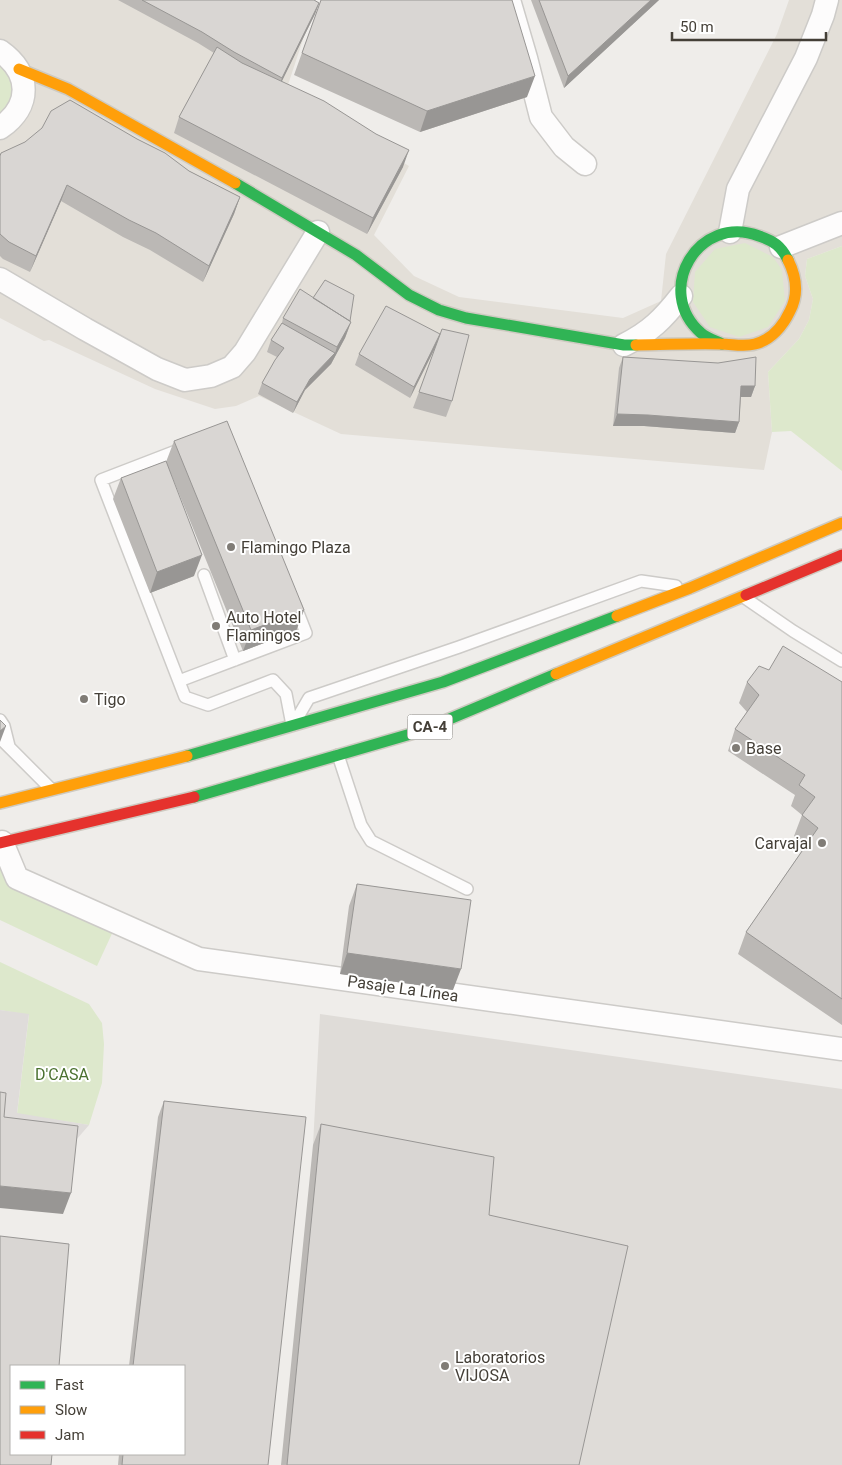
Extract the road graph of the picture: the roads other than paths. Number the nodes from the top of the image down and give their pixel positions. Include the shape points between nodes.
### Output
1 (508, 0) edge
2 (827, 0) edge
3 (0, 51) edge
4 (19, 69) junction
5 (68, 90) junction
6 (6, 124) edge
7 (585, 164) dead end
8 (738, 189) junction
9 (842, 223) edge
10 (318, 232) junction
11 (730, 232) junction
12 (752, 233) junction
13 (784, 253) junction
14 (0, 279) edge
15 (681, 296) junction
16 (624, 344) junction
17 (722, 344) junction
18 (199, 442) edge
19 (842, 524) edge
20 (842, 555) edge
21 (204, 575) dead end
22 (690, 588) junction
23 (291, 596) edge
24 (744, 597) junction
25 (235, 660) junction
26 (842, 661) edge
27 (179, 681) junction
28 (0, 720) edge
29 (292, 725) junction
30 (4, 742) edge
31 (338, 755) junction
32 (52, 790) junction
33 (0, 803) edge
34 (1, 843) edge
35 (467, 890) dead end
36 (842, 1049) edge

1 - 7 street via 541,117 564,147
2 - 8 street via 806,58
3 - 4 street
4 - 5 main road
4 - 6 street via 24,95 20,108
5 - 6 street via 36,97
5 - 10 main road
8 - 11 street
8 - 12 street
9 - 13 street
10 - 14 street via 245,352 232,367 211,376 185,380 157,369
10 - 16 main road via 409,295 439,310 466,318
11 - 12 main road
11 - 15 main road via 709,239 692,254 682,274
12 - 13 main road
13 - 17 main road via 796,281 796,292 784,324 756,344
15 - 16 street via 643,335
15 - 17 main road via 694,326
16 - 17 main road
18 - 27 lane via 100,480
19 - 22 main road, CA-4
20 - 24 main road, CA-4
21 - 25 lane
22 - 29 main road, CA-4 via 444,682
22 - 29 lane via 640,581 309,698
23 - 25 lane via 306,633
24 - 26 lane
24 - 31 main road, CA-4 via 421,731
25 - 27 lane
27 - 29 lane via 185,697 208,705 273,680 286,694
28 - 30 lane via 4,726
29 - 32 main road, CA-4 via 196,754
30 - 32 lane
31 - 34 main road, CA-4 via 209,793
31 - 35 lane via 361,825 371,841
32 - 33 main road, CA-4
34 - 36 street, Pasaje La Línea via 17,878 199,960

